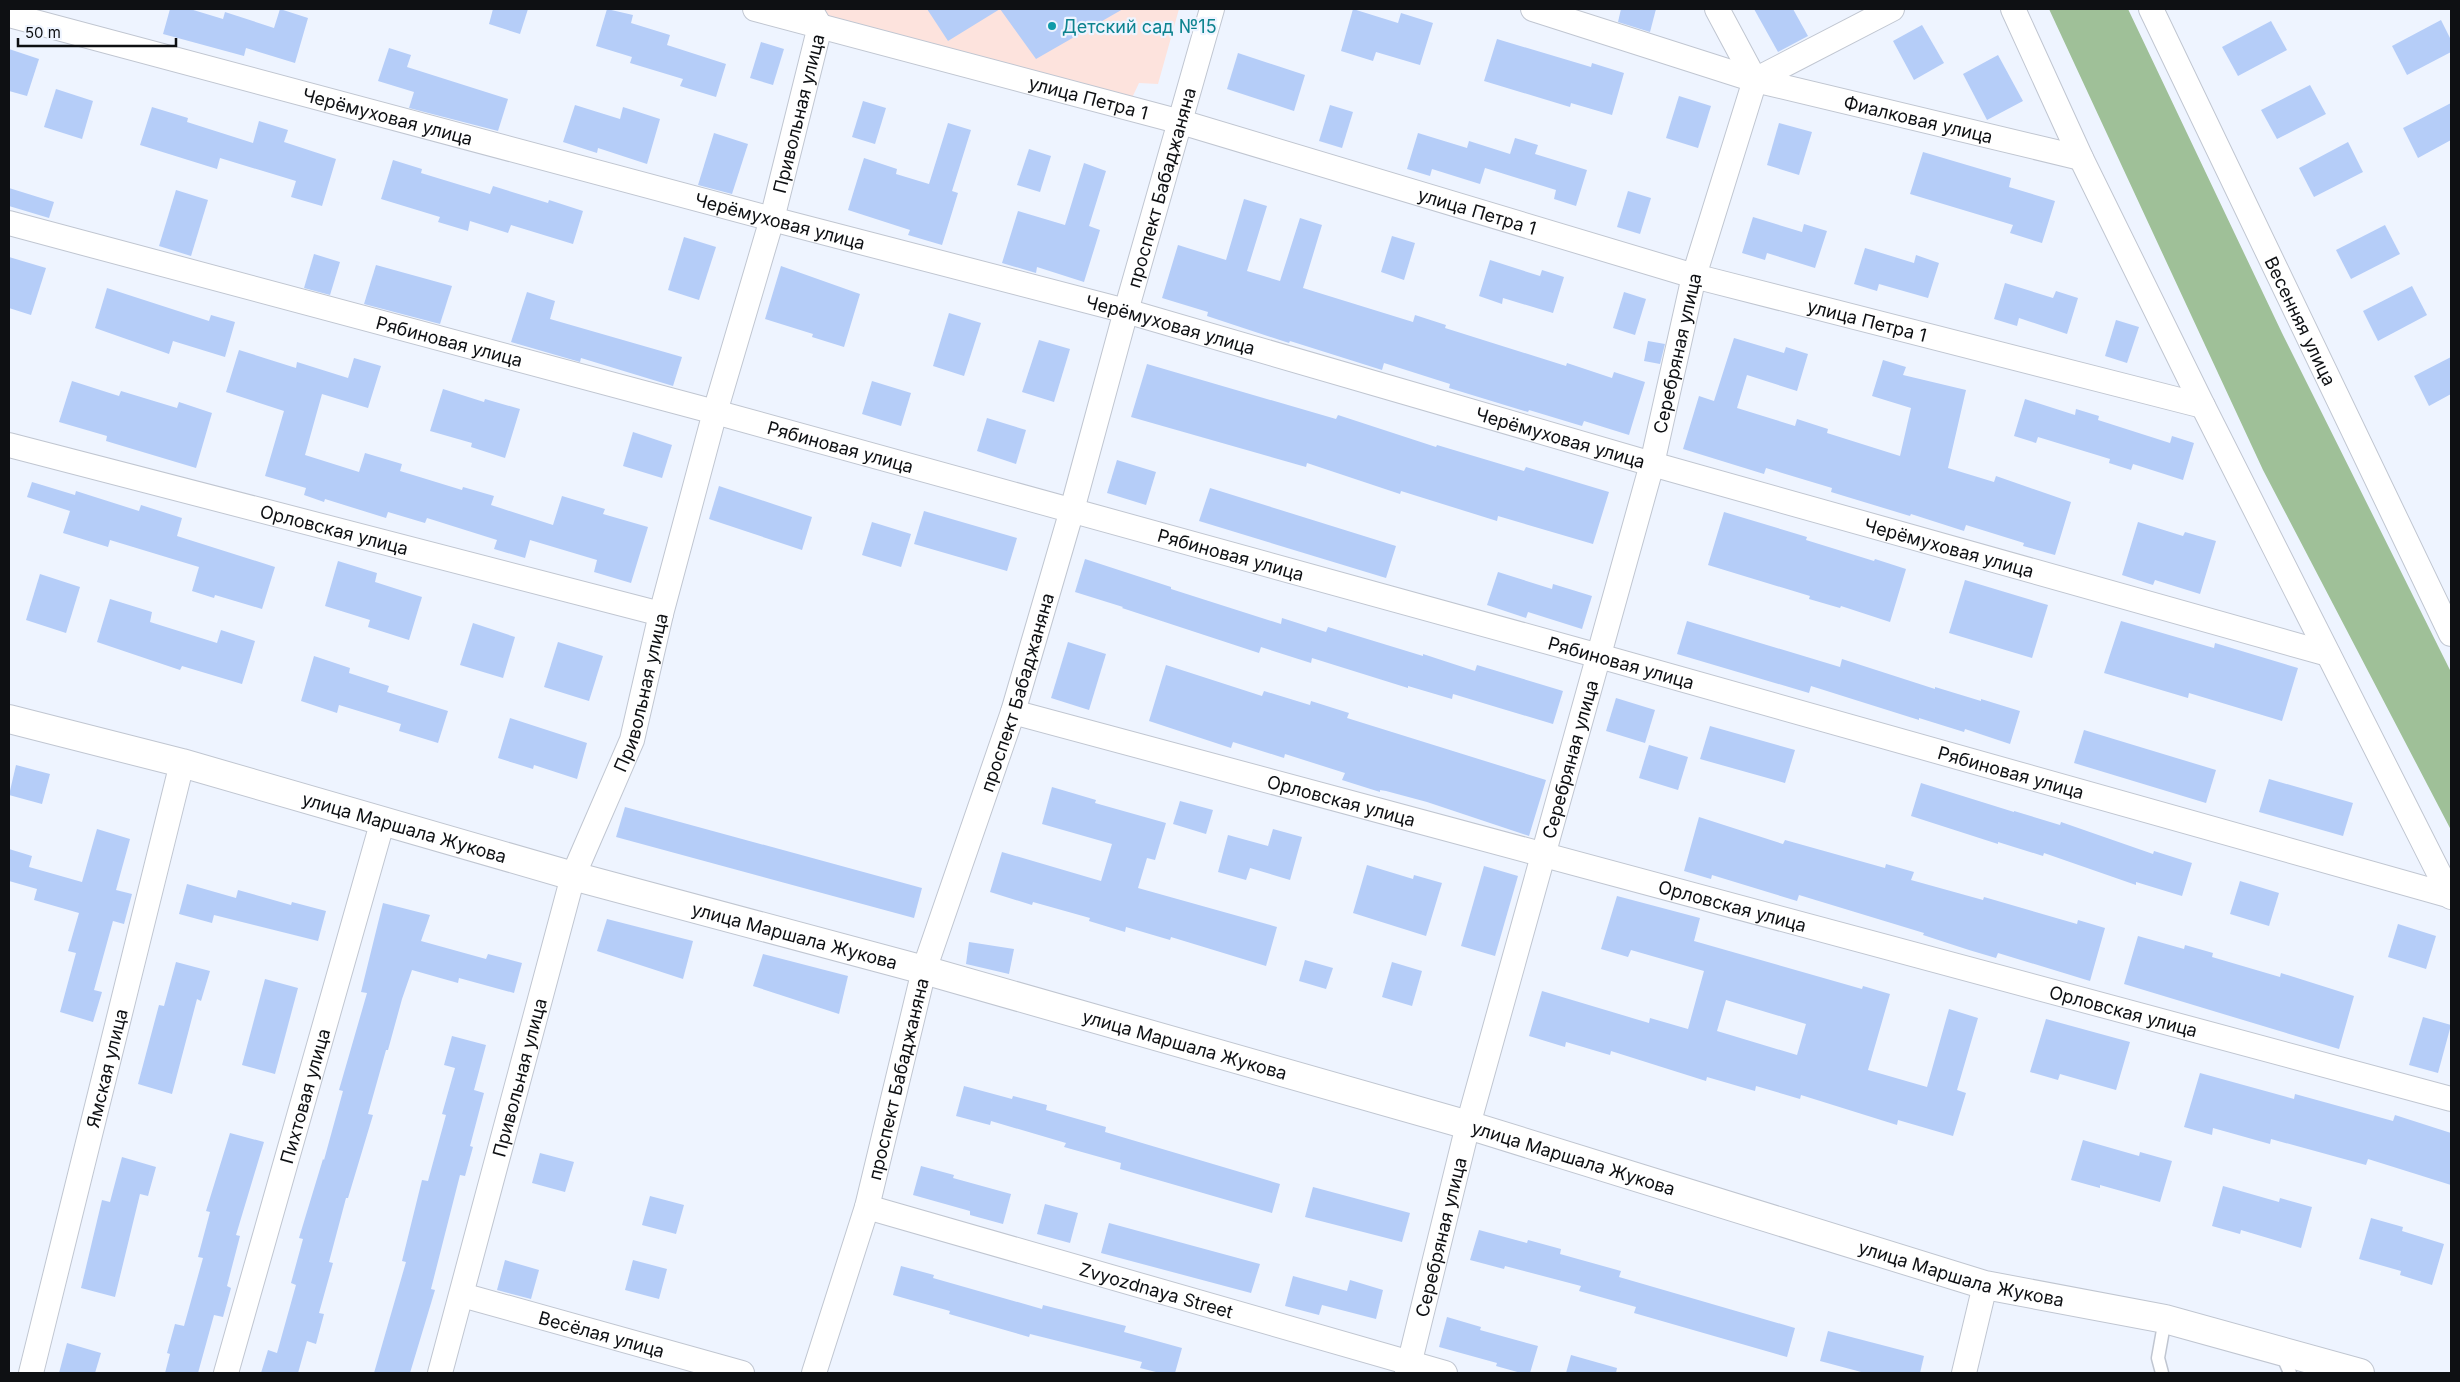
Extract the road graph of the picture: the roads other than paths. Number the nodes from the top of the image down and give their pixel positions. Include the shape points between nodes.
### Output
1 (755, 9) edge
2 (1212, 9) edge
3 (1533, 9) edge
4 (1717, 9) edge
5 (1892, 9) edge
6 (2013, 9) edge
7 (2151, 9) edge
8 (9, 15) edge
9 (815, 17) edge
10 (1755, 80) junction
11 (1181, 122) junction
12 (2081, 158) junction
13 (772, 219) junction
14 (9, 223) edge
15 (1694, 276) junction
16 (1126, 311) junction
17 (2203, 406) junction
18 (715, 412) junction
19 (9, 444) edge
20 (1652, 464) junction
21 (1072, 510) junction
22 (2445, 606) edge
23 (661, 614) junction
24 (2451, 634) edge
25 (2328, 654) junction
26 (1599, 656) junction
27 (1013, 712) junction
28 (9, 719) edge
29 (182, 763) junction
30 (383, 820) junction
31 (1543, 854) junction
32 (573, 876) junction
33 (2451, 896) edge
34 (924, 970) junction
35 (2451, 1099) edge
36 (1468, 1125) junction
37 (867, 1207) junction
38 (1985, 1285) junction
39 (462, 1295) junction
40 (2165, 1319) junction
41 (2285, 1362) edge
42 (1408, 1368) edge
43 (31, 1373) edge
44 (226, 1373) edge
45 (440, 1373) edge
46 (742, 1373) edge
47 (814, 1373) edge
48 (1446, 1373) edge
49 (1964, 1373) edge
50 (2162, 1373) edge
51 (2360, 1373) edge

1 - 9 street, улица Петра 1
2 - 11 street, проспект Бабаджаняна
3 - 10 street, Фиалковая улица
4 - 10 street
5 - 10 street
6 - 12 street
7 - 22 street, Весенняя улица
8 - 13 street, Черёмуховая улица
9 - 11 street, улица Петра 1
9 - 13 street, Привольная улица
10 - 12 street, Фиалковая улица
10 - 15 street, Серебряная улица
11 - 15 street, улица Петра 1
11 - 16 street, проспект Бабаджаняна
12 - 17 street
13 - 16 street, Черёмуховая улица
13 - 18 street, Привольная улица
14 - 18 street, Рябиновая улица
15 - 17 street, улица Петра 1
15 - 20 street, Серебряная улица
16 - 20 street, Черёмуховая улица
16 - 21 street, проспект Бабаджаняна
17 - 25 street
18 - 21 street, Рябиновая улица
18 - 23 street, Привольная улица
19 - 23 street, Орловская улица
20 - 25 street, Черёмуховая улица
20 - 26 street, Серебряная улица
21 - 26 street, Рябиновая улица
21 - 27 street, проспект Бабаджаняна
22 - 24 street, Весенняя улица
23 - 32 street, Привольная улица via 632,740
25 - 33 street
26 - 31 street, Серебряная улица
26 - 33 street, Рябиновая улица
27 - 31 street, Орловская улица
27 - 34 street, проспект Бабаджаняна
28 - 29 main road, улица Маршала Жукова
29 - 30 main road, улица Маршала Жукова
29 - 43 street, Ямская улица
30 - 32 main road, улица Маршала Жукова
30 - 44 street, Пихтовая улица
31 - 35 street, Орловская улица
31 - 36 street, Серебряная улица
32 - 34 main road, улица Маршала Жукова
32 - 39 street, Привольная улица
34 - 36 main road, улица Маршала Жукова
34 - 37 street, проспект Бабаджаняна
36 - 38 main road, улица Маршала Жукова
36 - 42 street, Серебряная улица
37 - 42 street, Zvyozdnaya Street
37 - 47 street, проспект Бабаджаняна
38 - 40 main road, улица Маршала Жукова
38 - 49 street
39 - 45 street, Привольная улица
39 - 46 street, Весёлая улица
40 - 41 main road, улица Маршала Жукова
40 - 50 lane via 2158,1358
41 - 51 main road, улица Маршала Жукова
42 - 48 street, Zvyozdnaya Street

